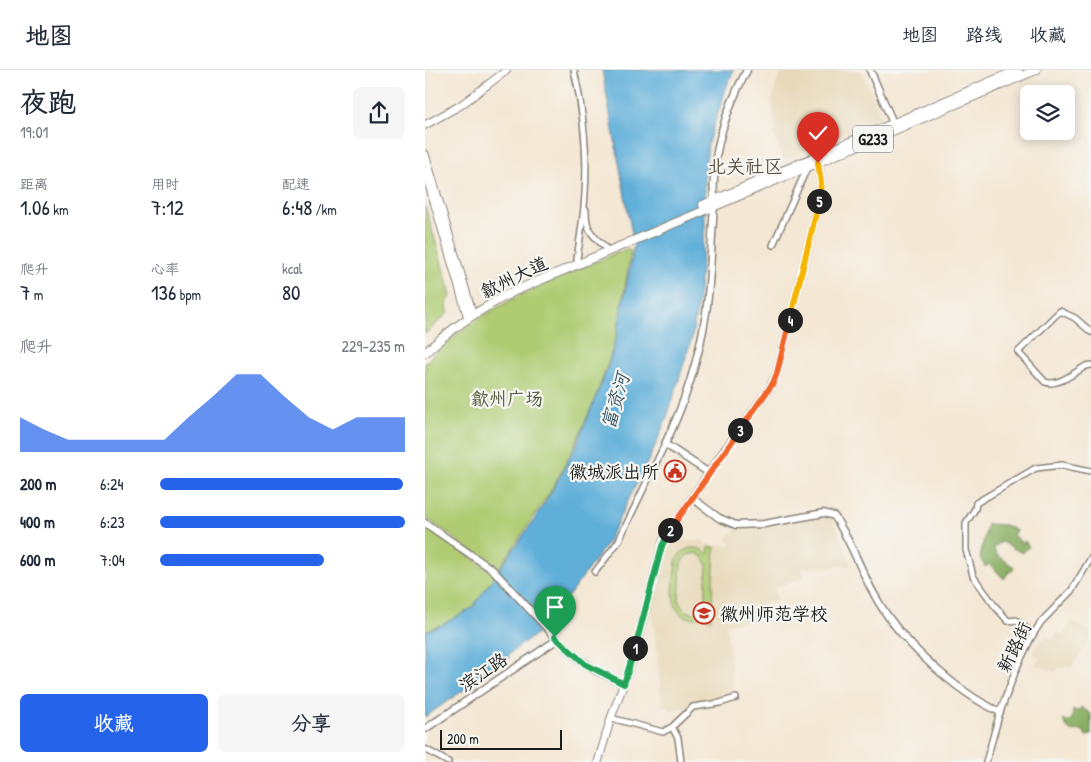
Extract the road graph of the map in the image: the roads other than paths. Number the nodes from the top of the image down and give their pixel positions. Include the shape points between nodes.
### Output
1 (499, 70) edge
2 (507, 70) edge
3 (574, 70) edge
4 (747, 70) edge
5 (870, 70) edge
6 (1018, 70) edge
7 (1036, 70) edge
8 (425, 120) edge
9 (893, 123) junction
10 (425, 125) edge
11 (425, 154) edge
12 (818, 163) junction
13 (807, 168) junction
14 (425, 171) edge
15 (585, 194) junction
16 (711, 204) junction
17 (625, 241) junction
18 (773, 245) dead end
19 (605, 247) junction
20 (577, 258) junction
21 (470, 314) junction
22 (1091, 332) edge
23 (425, 346) edge
24 (425, 353) edge
25 (1091, 365) edge
26 (665, 444) junction
27 (1091, 471) edge
28 (709, 474) junction
29 (692, 498) junction
30 (425, 523) edge
31 (1091, 558) edge
32 (595, 572) dead end
33 (1033, 634) junction
34 (557, 638) junction
35 (624, 684) junction
36 (737, 698) dead end
37 (1000, 712) junction
38 (611, 718) junction
39 (672, 727) junction
40 (425, 729) edge
41 (425, 749) edge
42 (448, 762) edge
43 (598, 762) edge
44 (681, 762) edge
45 (986, 762) edge

1 - 8 main road via 458,101
2 - 10 main road via 461,105
3 - 15 street via 584,138
4 - 16 street via 729,111 716,157
5 - 9 street
6 - 9 highway, G233
7 - 12 highway, G233
9 - 16 highway, G233
11 - 21 main road
12 - 13 highway, G233
12 - 28 main road via 819,201 777,373
13 - 16 highway, G233
13 - 18 street
14 - 21 main road
15 - 19 street via 588,227
15 - 20 street
16 - 17 highway, G233
16 - 26 street via 709,288 704,326 689,384
17 - 19 highway, 歙州大道 / G233
17 - 21 highway, 歙州大道 / G233
19 - 20 highway, 歙州大道 / G233
20 - 21 highway, 歙州大道 / G233 via 515,286
21 - 23 highway, 歙州大道 / G233
21 - 24 highway, 歙州大道 / G233
22 - 25 street via 1079,320 1060,312 1018,352 1049,383 1056,383
26 - 28 street
26 - 32 street via 619,542
27 - 33 street via 1062,465 1036,468 976,503 967,520 966,550 973,576 1008,621 1016,620
28 - 29 main road
29 - 35 main road via 663,541
29 - 37 street via 719,518 736,525 764,524 823,513 834,516 874,594 900,634 963,690
30 - 34 street via 493,570
31 - 33 street, 新路街 via 1071,590
33 - 37 street, 新路街
34 - 35 street via 585,664
34 - 40 street, 滨江路
35 - 38 main road
36 - 39 street via 693,707
37 - 45 street, 新路街
38 - 39 street via 660,732
38 - 43 main road
39 - 44 street via 678,738
41 - 42 street

